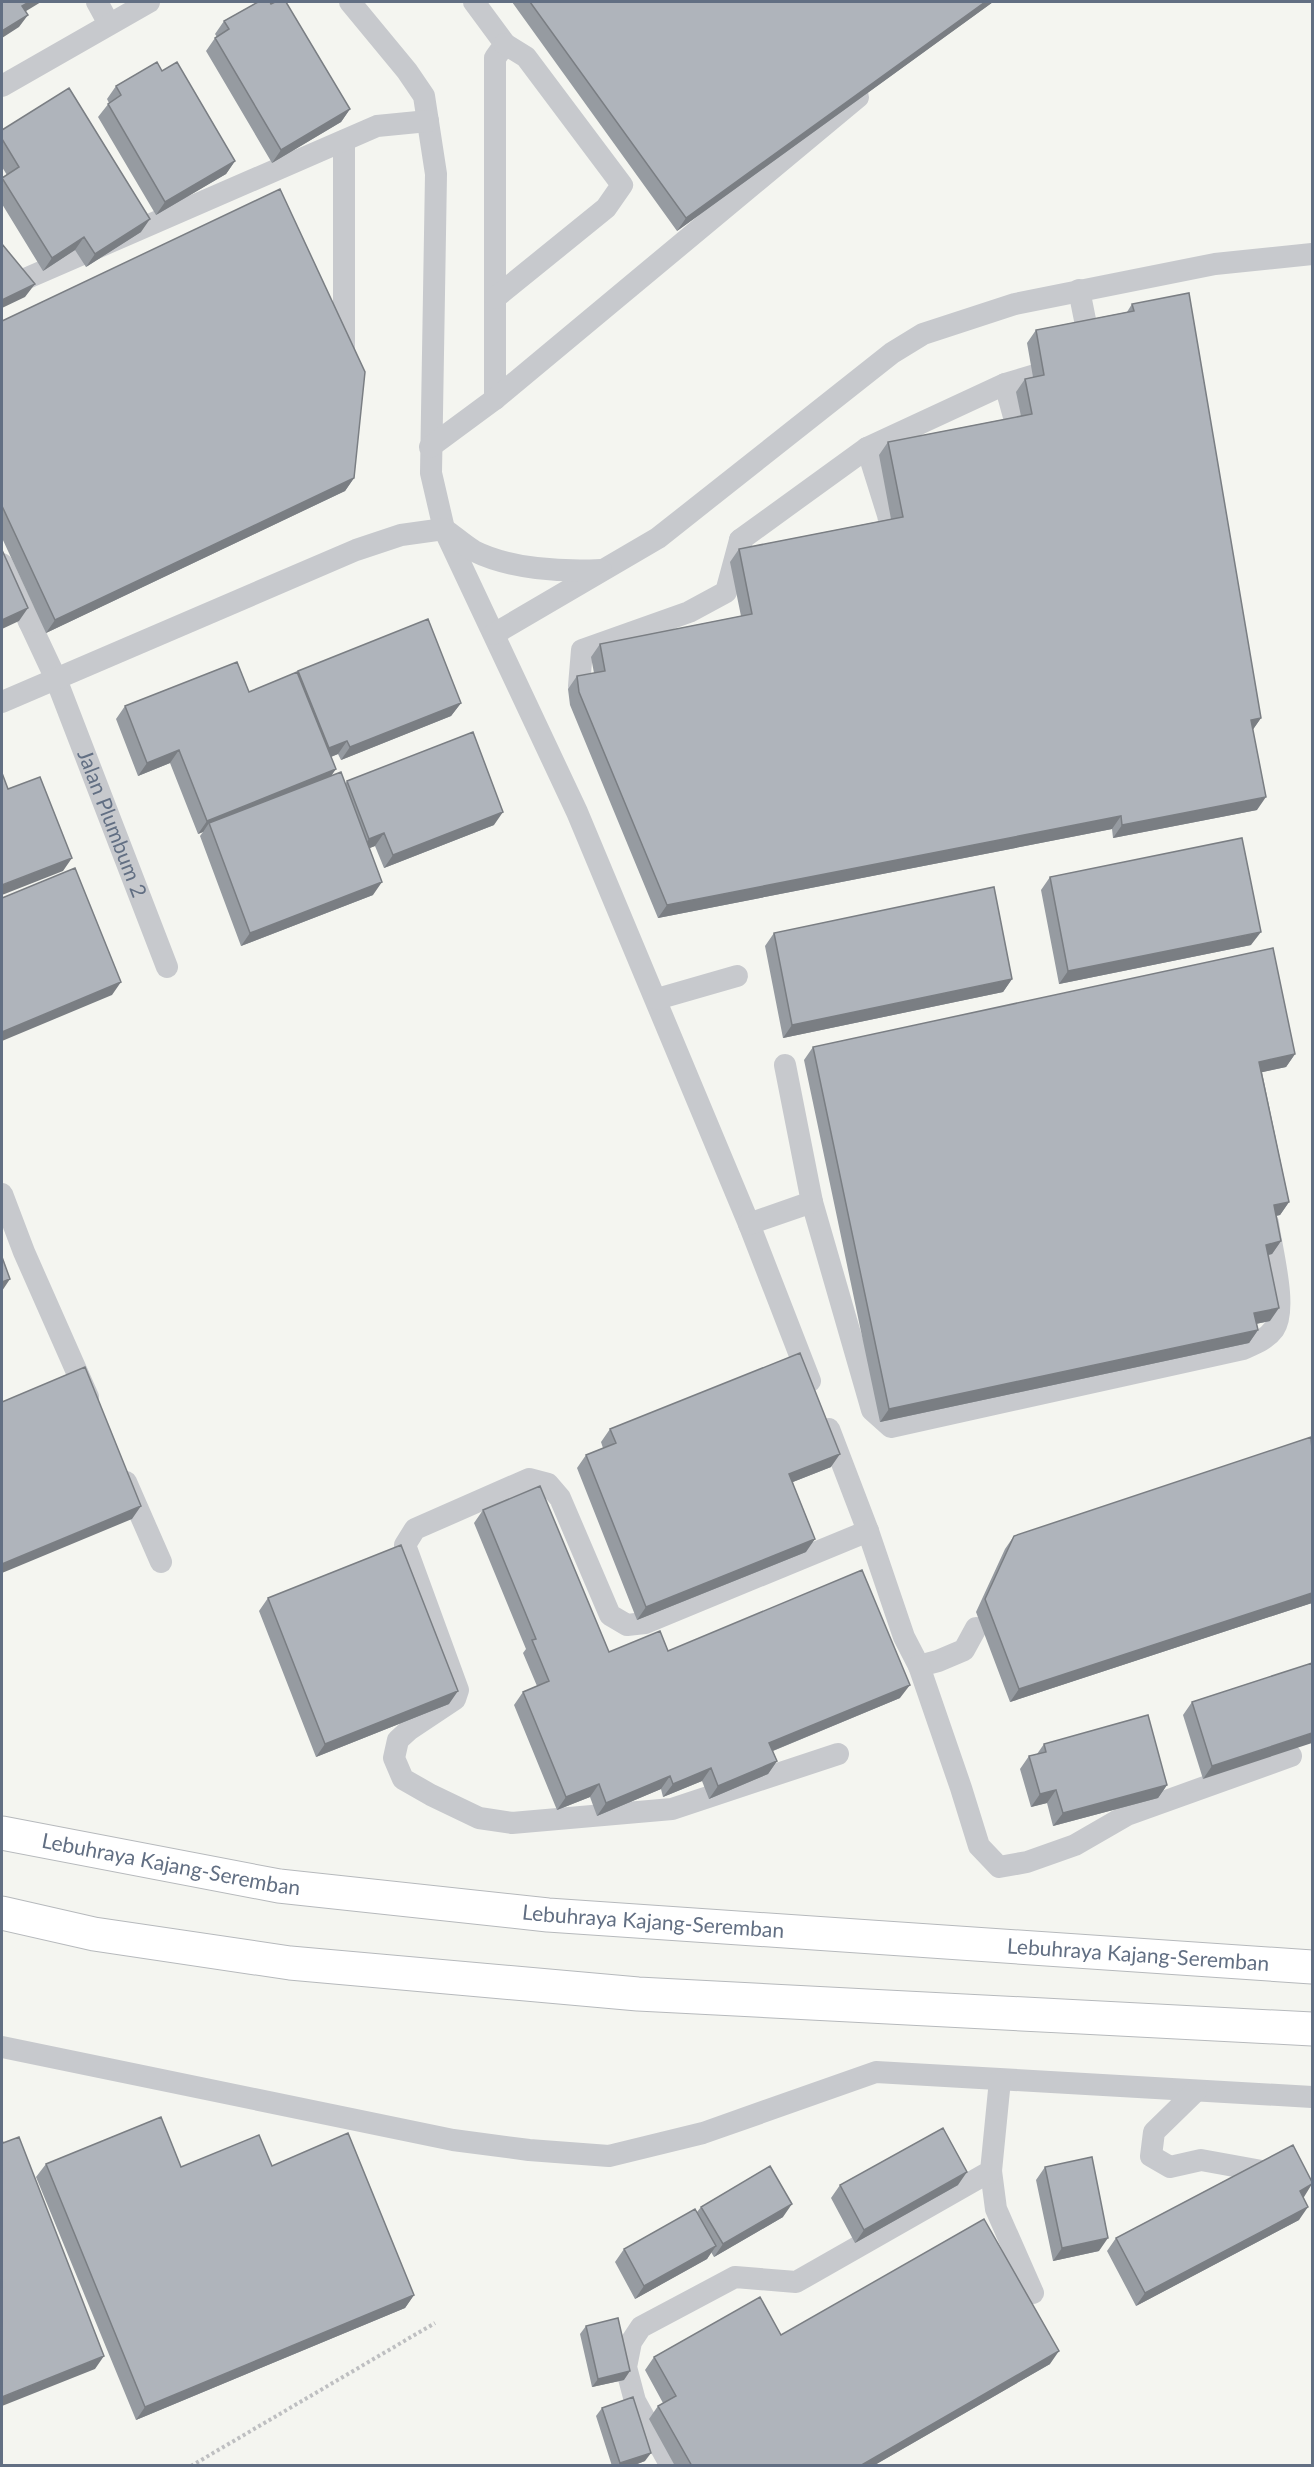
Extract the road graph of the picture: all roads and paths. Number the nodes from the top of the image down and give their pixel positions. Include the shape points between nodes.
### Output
1 (97, 2) edge
2 (150, 2) edge
3 (350, 2) edge
4 (474, 2) edge
5 (109, 24) junction
6 (505, 44) junction
7 (874, 84) edge
8 (2, 86) edge
9 (428, 122) junction
10 (344, 141) junction
11 (1312, 254) edge
12 (2, 289) edge
13 (1079, 290) junction
14 (495, 298) junction
15 (344, 376) edge
16 (1005, 384) junction
17 (495, 399) junction
18 (430, 447) junction
19 (867, 448) junction
20 (1027, 465) edge
21 (444, 529) junction
22 (740, 540) junction
23 (2, 564) edge
24 (606, 570) junction
25 (900, 573) edge
26 (83, 597) edge
27 (751, 598) edge
28 (29, 622) junction
29 (494, 634) junction
30 (56, 679) junction
31 (2, 702) edge
32 (592, 728) edge
33 (167, 968) dead end
34 (737, 976) dead end
35 (657, 999) junction
36 (784, 1065) dead end
37 (2, 1194) edge
38 (1270, 1200) edge
39 (812, 1202) junction
40 (749, 1224) junction
41 (99, 1420) edge
42 (118, 1464) edge
43 (868, 1531) junction
44 (161, 1562) dead end
45 (976, 1628) dead end
46 (919, 1666) junction
47 (838, 1754) dead end
48 (1291, 1756) edge
49 (2, 1833) edge
50 (2, 1913) edge
51 (1312, 1967) edge
52 (1312, 2030) edge
53 (2, 2047) edge
54 (1000, 2080) junction
55 (1196, 2091) junction
56 (1312, 2097) edge
57 (991, 2171) junction
58 (1284, 2175) edge
59 (1033, 2293) dead end
60 (435, 2323) dead end
61 (191, 2466) edge
62 (670, 2466) edge

1 - 5 street
2 - 5 street
3 - 9 street via 424,96
4 - 6 street
5 - 8 street
6 - 14 street via 495,58
6 - 14 street via 526,57 622,185 606,208
7 - 17 street
9 - 10 street via 377,126
9 - 18 street via 436,174
10 - 12 street
10 - 15 street
11 - 13 street via 1215,264
13 - 16 street via 1098,359
13 - 24 street via 1015,304 923,334 892,353 658,538
14 - 17 street
16 - 19 street
16 - 20 street
17 - 18 street
18 - 21 street via 431,473
19 - 22 street
19 - 25 street via 888,515
21 - 24 street via 474,550 516,564 562,572
21 - 29 street
21 - 30 street via 401,535 356,550
22 - 27 street
22 - 32 street via 726,592 689,612 582,650 579,686
23 - 28 street, Jalan Plumbum 2
24 - 29 street
26 - 28 street
28 - 30 street, Jalan Plumbum 2
29 - 35 street via 577,812
30 - 31 street
30 - 33 street, Jalan Plumbum 2
34 - 35 street
35 - 40 street
36 - 39 street
37 - 41 street
38 - 39 street via 1265,1207 1281,1309 1275,1329 1261,1342 891,1427 872,1410
39 - 40 street
40 - 43 street
42 - 44 street
43 - 46 street via 904,1637
43 - 47 street via 645,1623 627,1625 610,1615 560,1498 548,1484 529,1479 415,1529 405,1545 458,1690 444,1708 398,1740 394,1758 403,1779 431,1796 479,1818 512,1823 672,1809
45 - 46 street via 964,1650
46 - 48 street via 979,1846 999,1867 1028,1862 1075,1845 1127,1815
49 - 51 highway, Lebuhraya Kajang-Seremban via 279,1886 548,1915
50 - 52 highway via 94,1934 313,1965 638,1994
53 - 54 street via 453,2140 609,2156 704,2133 876,2072
54 - 55 street
54 - 57 street
55 - 56 street
55 - 58 street via 1154,2132 1151,2156 1170,2167 1201,2160
57 - 59 street via 996,2209
57 - 62 street via 796,2282 735,2277 641,2327 631,2342 626,2367 635,2401
60 - 61 path

